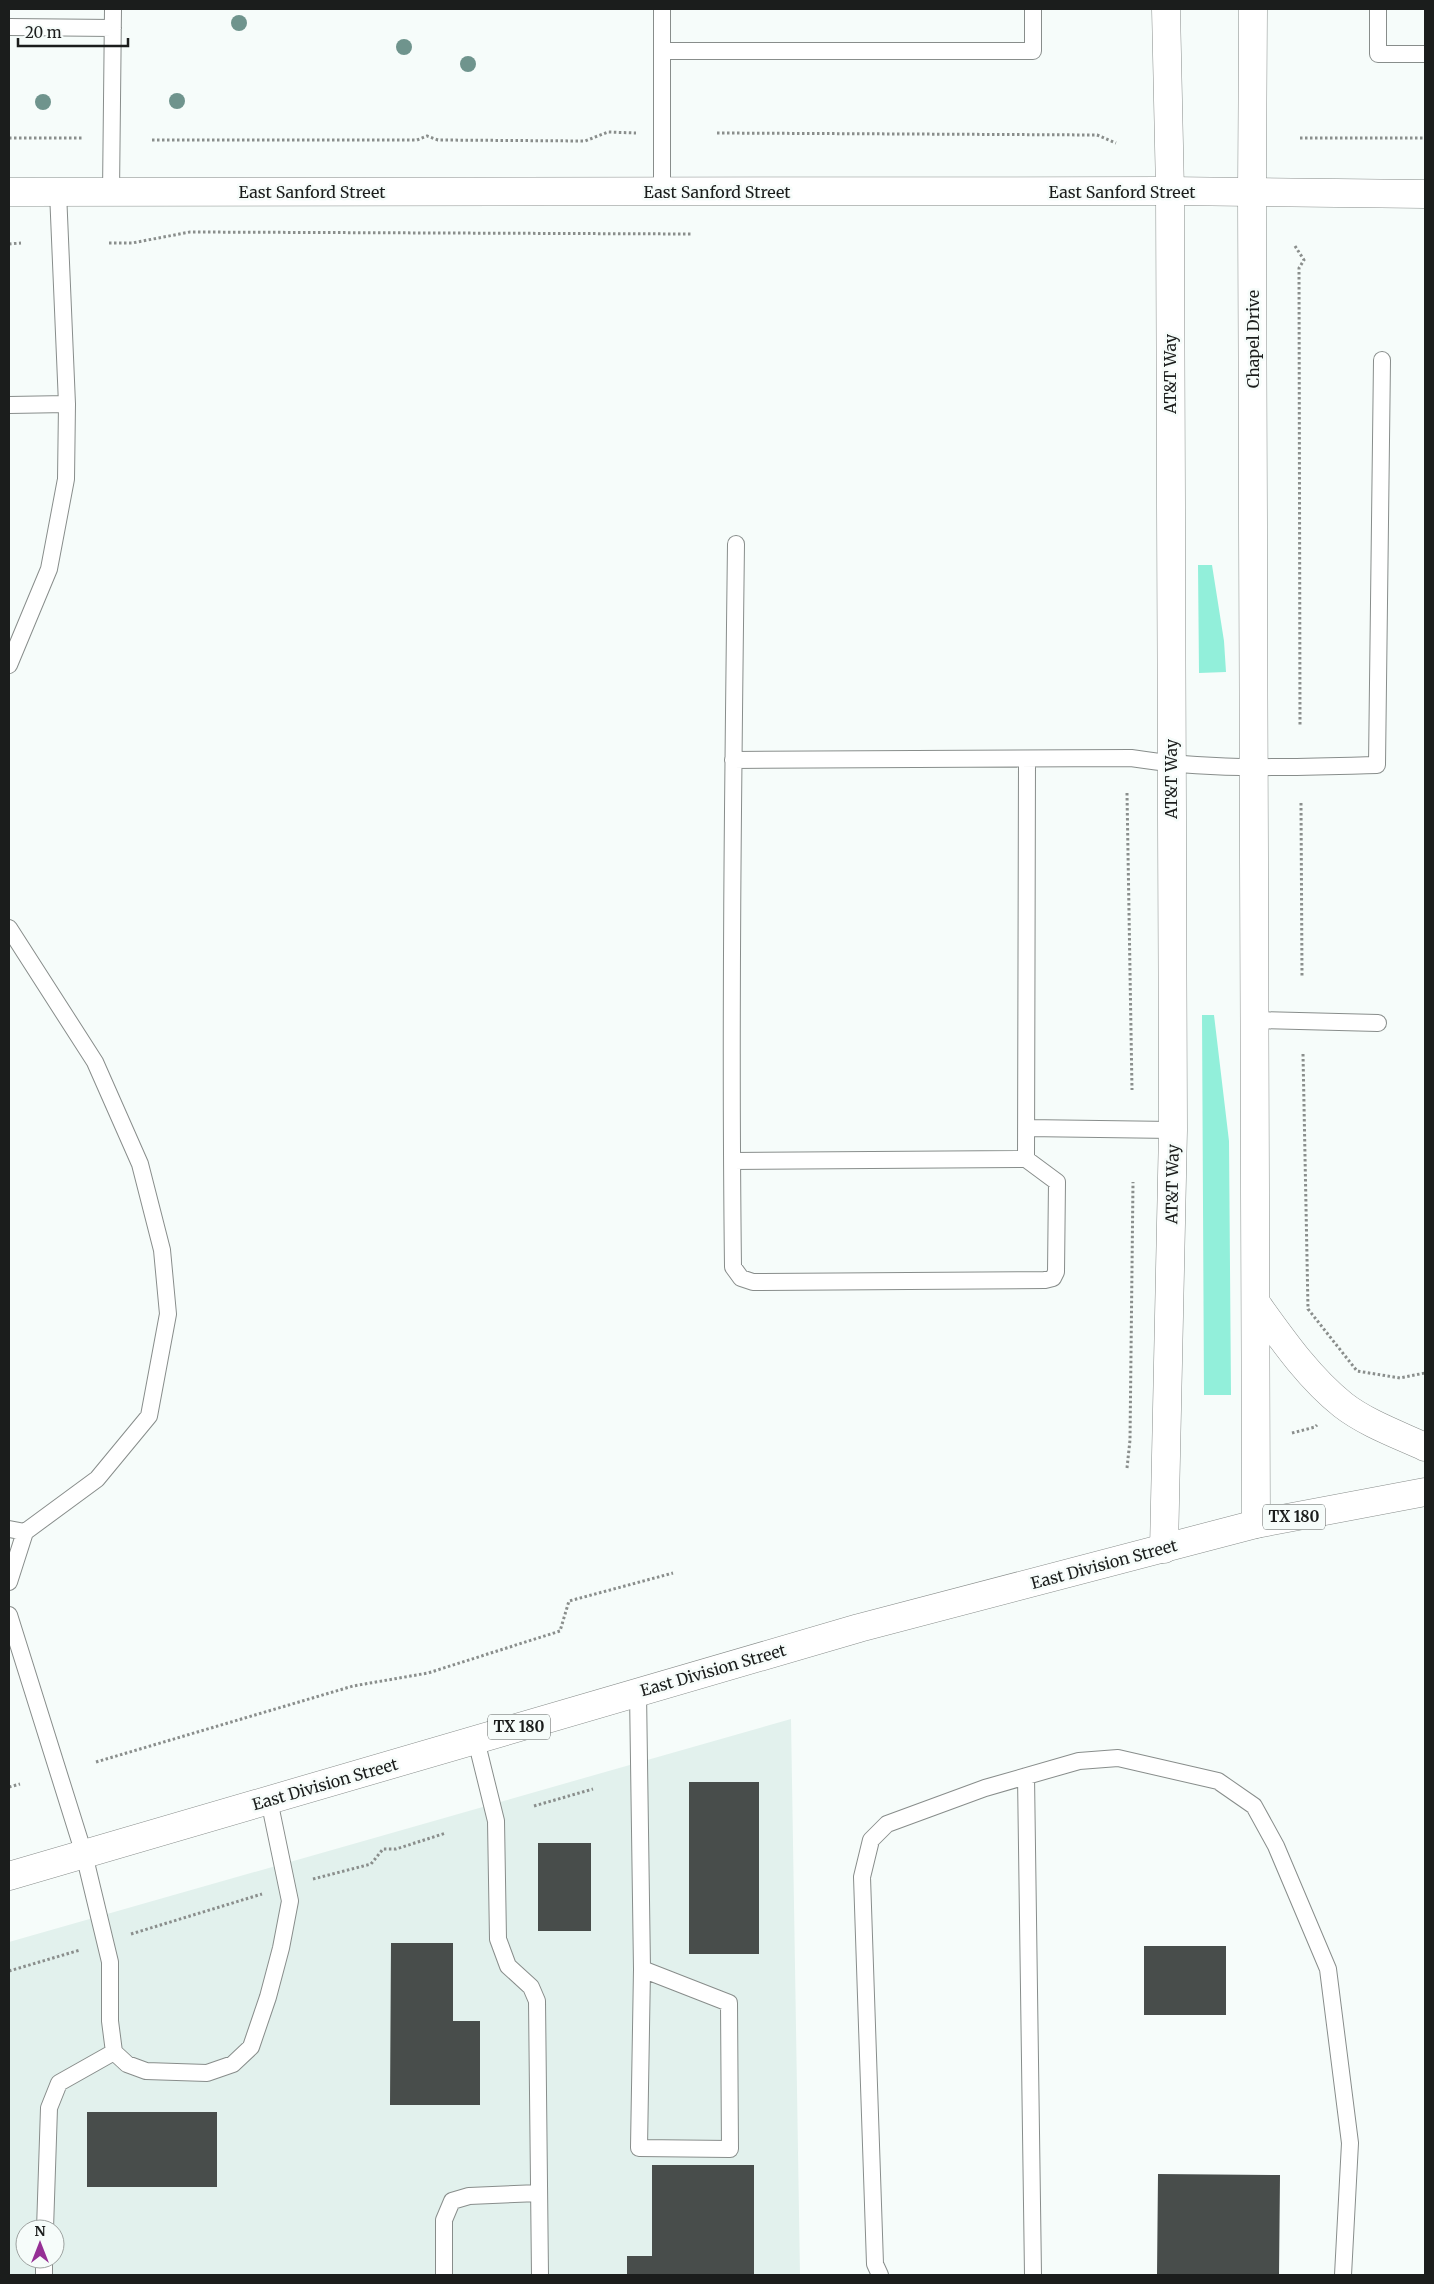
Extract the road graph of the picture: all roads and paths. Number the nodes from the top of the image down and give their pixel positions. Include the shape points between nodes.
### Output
1 (113, 9) edge
2 (662, 9) edge
3 (1033, 9) edge
4 (1166, 9) edge
5 (1253, 9) edge
6 (1378, 9) edge
7 (9, 27) edge
8 (113, 28) junction
9 (662, 51) junction
10 (1425, 54) edge
11 (637, 133) dead end
12 (717, 133) dead end
13 (9, 138) edge
14 (84, 138) dead end
15 (1300, 138) dead end
16 (1425, 138) edge
17 (152, 140) dead end
18 (1116, 142) dead end
19 (1170, 191) junction
20 (9, 192) edge
21 (58, 192) junction
22 (111, 192) junction
23 (662, 192) junction
24 (1252, 193) junction
25 (1425, 194) edge
26 (692, 234) dead end
27 (21, 243) dead end
28 (109, 243) dead end
29 (9, 244) edge
30 (1295, 246) dead end
31 (1382, 360) dead end
32 (67, 404) junction
33 (9, 405) edge
34 (736, 544) dead end
35 (9, 664) edge
36 (1300, 726) dead end
37 (1027, 759) junction
38 (733, 760) junction
39 (1171, 764) junction
40 (1254, 767) junction
41 (1127, 793) dead end
42 (1301, 803) dead end
43 (9, 928) edge
44 (1302, 977) dead end
45 (1255, 1020) junction
46 (1378, 1023) dead end
47 (1303, 1054) dead end
48 (1132, 1090) dead end
49 (1026, 1128) junction
50 (1173, 1130) junction
51 (1026, 1159) junction
52 (732, 1161) junction
53 (1133, 1182) dead end
54 (1256, 1304) junction
55 (1425, 1373) edge
56 (1320, 1420) dead end
57 (1292, 1433) dead end
58 (1425, 1447) edge
59 (1127, 1468) dead end
60 (1425, 1492) edge
61 (1256, 1524) junction
62 (17, 1530) edge
63 (1164, 1549) junction
64 (674, 1573) dead end
65 (9, 1582) edge
66 (9, 1615) edge
67 (638, 1692) junction
68 (476, 1740) junction
69 (96, 1762) dead end
70 (1026, 1776) junction
71 (20, 1784) dead end
72 (9, 1787) edge
73 (593, 1789) dead end
74 (268, 1800) junction
75 (534, 1806) dead end
76 (446, 1833) dead end
77 (84, 1854) junction
78 (9, 1876) edge
79 (308, 1881) dead end
80 (268, 1892) dead end
81 (126, 1935) dead end
82 (83, 1949) dead end
83 (642, 1969) junction
84 (9, 1971) edge
85 (114, 2052) junction
86 (539, 2193) junction
87 (45, 2219) edge
88 (444, 2275) edge
89 (540, 2275) edge
90 (880, 2275) edge
91 (1033, 2275) edge
92 (1343, 2275) edge

1 - 8 lane
2 - 9 lane
3 - 9 lane via 1033,51
4 - 19 main road, AT&T Way
5 - 24 main road
6 - 10 lane via 1378,54
7 - 8 lane
8 - 22 lane
9 - 23 lane
11 - 17 path via 608,132 585,141 438,140 427,136 417,140
12 - 18 path via 1098,135
13 - 14 path
15 - 16 path
19 - 23 main road, East Sanford Street
19 - 24 main road, East Sanford Street
19 - 39 main road, AT&T Way
20 - 21 main road, East Sanford Street
21 - 22 main road, East Sanford Street
21 - 32 lane
22 - 23 main road, East Sanford Street
24 - 25 main road, East Sanford Street
24 - 40 main road, Chapel Drive
26 - 28 path via 190,232 132,243
27 - 29 path
30 - 36 path via 1304,260 1299,268
31 - 40 lane via 1377,765
32 - 33 lane
32 - 35 lane via 66,479 49,569
34 - 38 lane
37 - 38 lane
37 - 39 lane via 1130,758
37 - 49 lane
38 - 52 lane
39 - 40 lane
39 - 50 main road, AT&T Way
40 - 45 main road
41 - 48 path
42 - 44 path
43 - 62 lane via 95,1062 140,1164 162,1250 168,1314 149,1416 97,1479
45 - 46 lane
45 - 54 main road
47 - 55 path via 1308,1309 1357,1371 1400,1378
49 - 50 lane
49 - 51 lane
50 - 63 main road, AT&T Way
51 - 52 lane
51 - 52 lane via 1057,1182 1056,1272 1053,1278 1045,1280 747,1281 733,1268
53 - 59 path
54 - 58 main road via 1302,1364 1344,1405 1386,1430
54 - 61 main road
56 - 57 path via 1315,1427
60 - 61 main road, East Division Street / TX 180
61 - 63 main road, East Division Street / TX 180
62 - 65 lane
63 - 67 main road, East Division Street / TX 180 via 859,1628
64 - 69 path via 569,1601 560,1631 428,1673 353,1686
66 - 77 lane
67 - 68 main road, East Division Street / TX 180
67 - 83 lane
68 - 74 main road, East Division Street / TX 180
68 - 86 lane via 496,1821 498,1940 508,1966 531,1987 537,2000
70 - 90 lane via 887,1824 870,1840 862,1877 875,2264
70 - 91 lane
70 - 92 lane via 1079,1761 1118,1758 1218,1781 1254,1806 1276,1846 1328,1969 1350,2143
71 - 72 path
73 - 75 path
74 - 77 main road, East Division Street / TX 180
74 - 85 lane via 290,1901 272,1981 251,2047 233,2064 207,2073 146,2071 127,2064
76 - 79 path via 396,1849 382,1848 371,1864
77 - 78 main road, East Division Street / TX 180
77 - 85 lane via 110,1962 110,2021
80 - 81 path
82 - 84 path
83 - 83 lane via 639,2148 730,2149 729,2003
85 - 87 lane via 59,2083 49,2108
86 - 88 lane via 469,2196 452,2201 444,2220
86 - 89 lane

